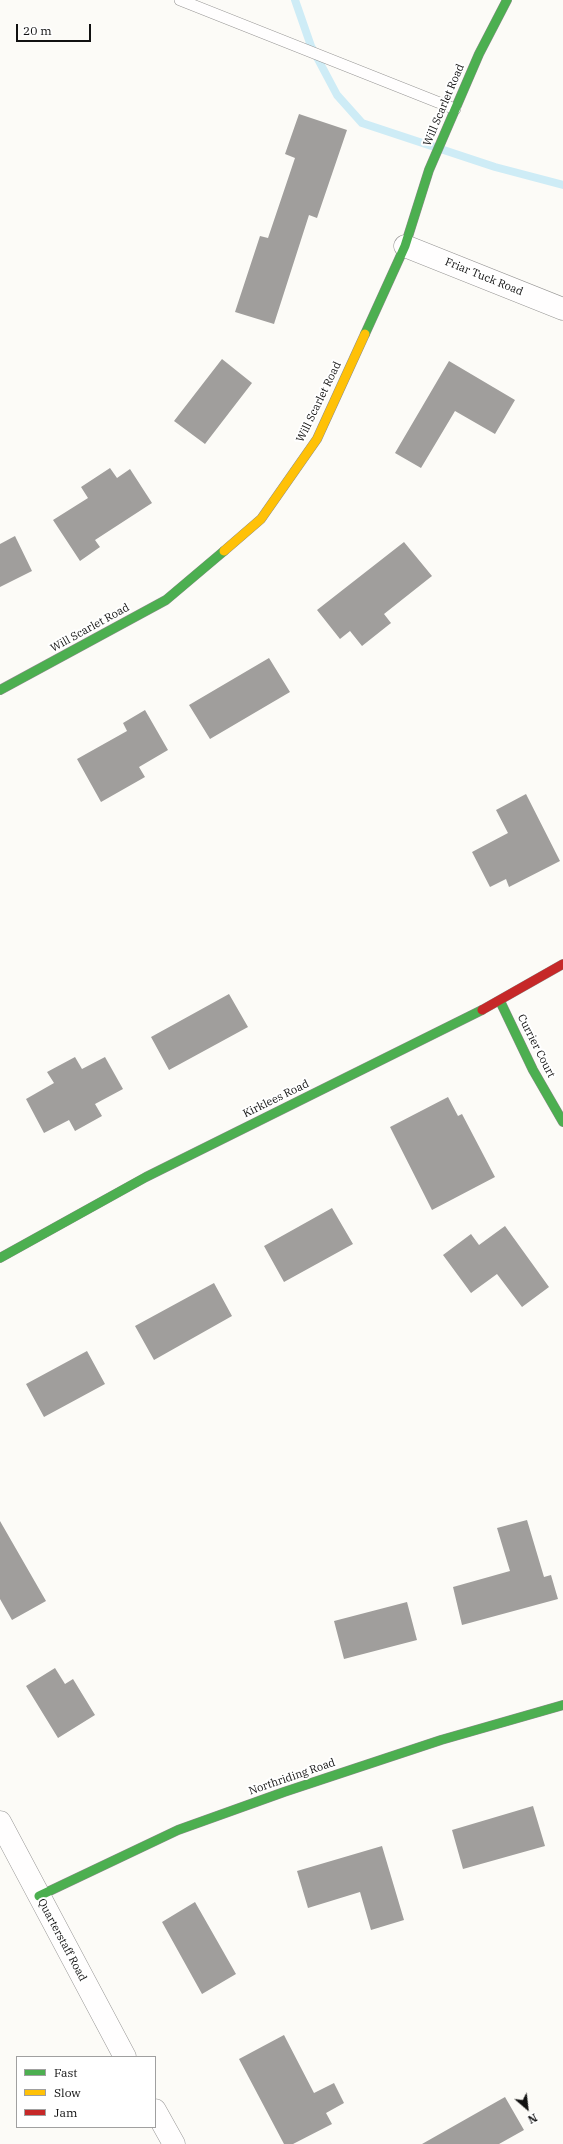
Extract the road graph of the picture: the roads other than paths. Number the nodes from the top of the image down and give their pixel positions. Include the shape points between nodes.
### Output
1 (180, 0) edge
2 (507, 0) edge
3 (455, 109) junction
4 (405, 246) junction
5 (563, 309) edge
6 (0, 690) edge
7 (563, 964) edge
8 (500, 1001) junction
9 (563, 1122) edge
10 (0, 1258) edge
11 (563, 1705) edge
12 (0, 1822) edge
13 (39, 1896) junction
14 (124, 2056) edge
15 (156, 2112) edge
16 (174, 2144) edge

1 - 3 lane
2 - 3 street, Will Scarlet Road via 479,54
3 - 4 street, Will Scarlet Road via 429,170
4 - 5 street, Friar Tuck Road
4 - 6 street, Will Scarlet Road via 317,439 261,519 166,600
7 - 8 street, Kirklees Road
8 - 9 street, Currier Court via 533,1070
8 - 10 street, Kirklees Road via 146,1177
11 - 13 street, Northriding Road via 441,1740 178,1830
12 - 13 street, Quarterstaff Road
13 - 14 street, Quarterstaff Road
15 - 16 street

